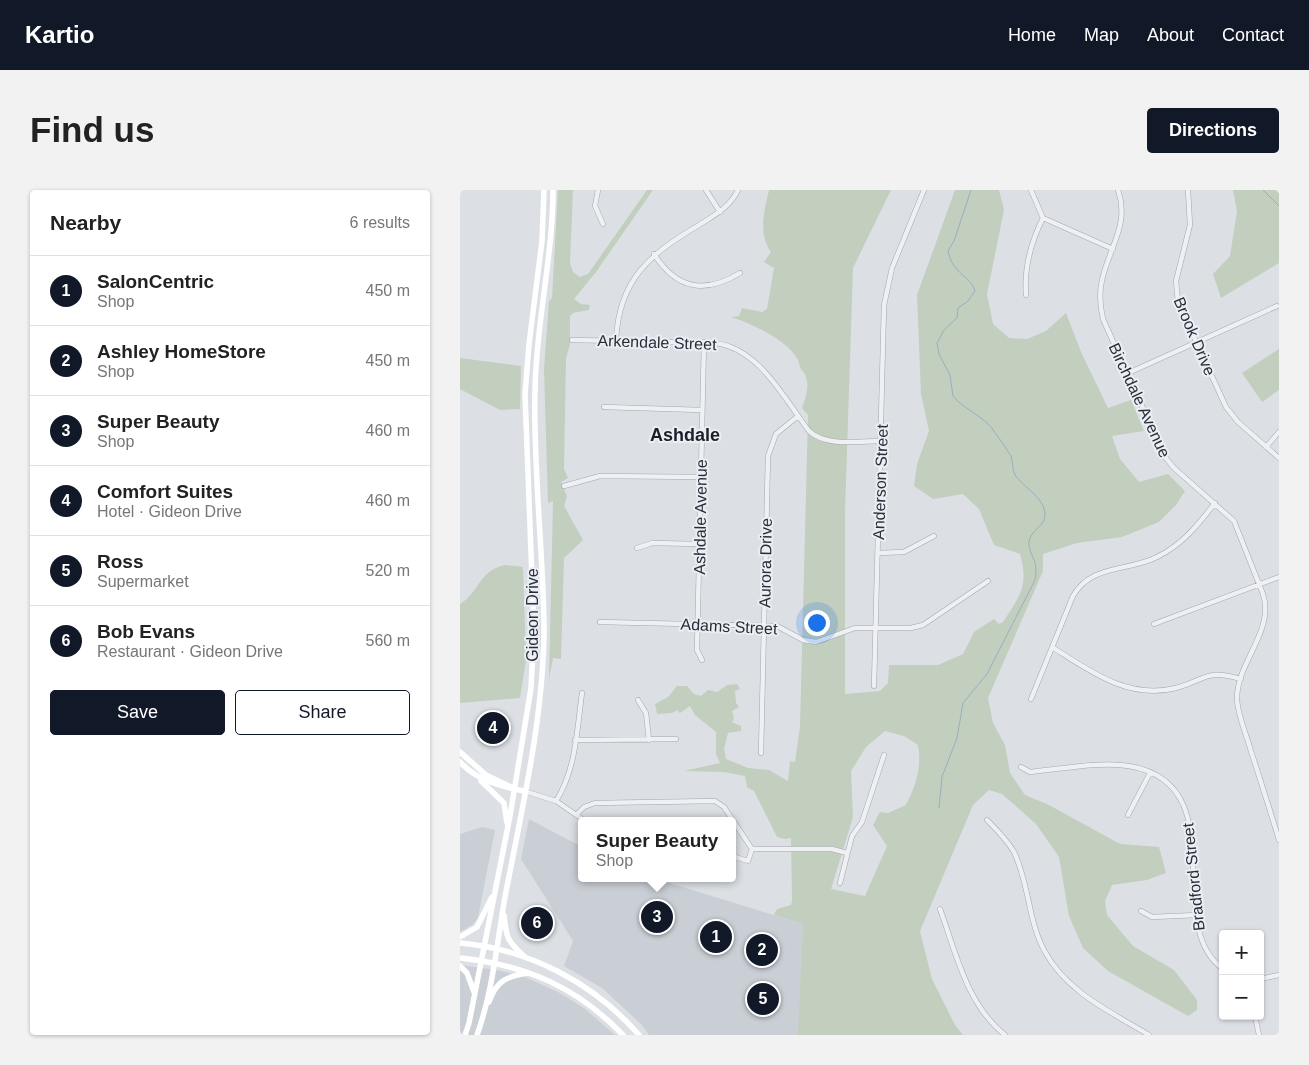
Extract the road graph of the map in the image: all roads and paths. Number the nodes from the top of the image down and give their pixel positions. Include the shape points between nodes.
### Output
1 (544, 190) edge
2 (553, 190) edge
3 (598, 190) edge
4 (706, 190) edge
5 (738, 190) edge
6 (924, 190) edge
7 (1031, 190) edge
8 (1118, 190) edge
9 (1188, 190) edge
10 (720, 212) junction
11 (1043, 218) junction
12 (603, 224) dead end
13 (1113, 249) junction
14 (654, 254) junction
15 (740, 273) dead end
16 (1026, 295) dead end
17 (1277, 306) dead end
18 (572, 340) dead end
19 (616, 340) junction
20 (704, 342) junction
21 (1196, 343) junction
22 (1126, 374) junction
23 (604, 407) dead end
24 (702, 410) junction
25 (798, 416) junction
26 (1279, 432) edge
27 (881, 441) junction
28 (1266, 447) junction
29 (1279, 458) edge
30 (700, 477) junction
31 (564, 486) dead end
32 (1215, 503) junction
33 (934, 536) dead end
34 (699, 544) junction
35 (637, 548) dead end
36 (878, 553) junction
37 (532, 558) junction
38 (541, 558) junction
39 (1279, 577) edge
40 (988, 581) dead end
41 (1260, 584) junction
42 (600, 622) dead end
43 (697, 624) junction
44 (1154, 624) dead end
45 (764, 626) junction
46 (876, 628) junction
47 (1052, 647) junction
48 (702, 660) dead end
49 (1241, 679) junction
50 (874, 686) dead end
51 (582, 693) dead end
52 (1031, 699) dead end
53 (638, 700) dead end
54 (676, 739) dead end
55 (575, 740) junction
56 (649, 740) junction
57 (460, 752) edge
58 (761, 752) dead end
59 (884, 755) dead end
60 (460, 762) edge
61 (1021, 767) dead end
62 (1150, 773) junction
63 (476, 776) junction
64 (515, 789) junction
65 (524, 791) junction
66 (556, 801) junction
67 (577, 814) junction
68 (1128, 815) dead end
69 (580, 817) edge
70 (731, 817) edge
71 (987, 820) dead end
72 (736, 825) edge
73 (507, 826) junction
74 (1279, 840) edge
75 (752, 849) junction
76 (847, 854) junction
77 (736, 857) edge
78 (840, 883) dead end
79 (493, 895) junction
80 (503, 908) junction
81 (940, 909) dead end
82 (1140, 910) dead end
83 (1197, 915) junction
84 (460, 937) edge
85 (460, 943) edge
86 (484, 946) junction
87 (496, 949) junction
88 (460, 958) edge
89 (525, 958) junction
90 (481, 960) junction
91 (493, 962) junction
92 (460, 966) edge
93 (1219, 966) edge
94 (530, 972) junction
95 (1279, 975) edge
96 (1264, 978) edge
97 (474, 995) junction
98 (484, 1013) junction
99 (1256, 1020) edge
100 (465, 1035) edge
101 (477, 1035) edge
102 (623, 1035) edge
103 (639, 1035) edge
104 (1005, 1035) edge
105 (1149, 1035) edge
106 (1259, 1035) edge

1 - 37 main road, Gideon Drive via 542,241 526,376
2 - 38 main road, Gideon Drive via 535,389
3 - 12 street via 595,206
4 - 10 street
5 - 10 street
6 - 27 street, Anderson Street via 888,279 884,305
7 - 11 street
8 - 13 street, Birchdale Avenue via 1123,218
9 - 21 street, Brook Drive via 1190,225 1176,290
10 - 14 street
11 - 13 street
11 - 16 street via 1030,251
13 - 22 street, Birchdale Avenue via 1101,281 1101,308 1106,329
14 - 15 street via 677,279 695,286 717,284
14 - 19 street via 625,295 618,314
17 - 21 street
18 - 19 street, Arkendale Street
19 - 20 street, Arkendale Street
20 - 24 street, Ashdale Avenue
20 - 25 street, Arkendale Street via 729,345 748,354
21 - 22 street
21 - 28 street, Brook Drive via 1226,407
22 - 32 street, Birchdale Avenue via 1165,457
23 - 24 street
24 - 30 street, Ashdale Avenue
25 - 27 street, Arkendale Street via 812,434 823,439
25 - 45 street, Aurora Drive via 776,434 768,452
26 - 28 street
27 - 36 street, Anderson Street
28 - 29 street, Brook Drive
30 - 31 street via 606,476
30 - 34 street, Ashdale Avenue
32 - 41 street, Birchdale Avenue via 1238,528
32 - 47 street via 1190,533 1166,552 1142,564 1094,574 1082,583 1072,596
33 - 36 street via 904,552
34 - 35 street via 652,543
34 - 43 street, Ashdale Avenue
36 - 46 street, Anderson Street
37 - 38 main road
37 - 64 main road, Gideon Drive via 534,655
38 - 65 main road, Gideon Drive via 544,626 541,683
39 - 41 street
40 - 46 street, Adams Street via 923,625
41 - 44 street
41 - 49 street, Birchdale Avenue via 1266,614
42 - 43 street, Adams Street
43 - 45 street, Adams Street
43 - 48 street, Ashdale Avenue via 697,650
45 - 46 street, Adams Street via 783,628 803,640 816,642 855,628
45 - 58 street, Aurora Drive
46 - 50 street, Anderson Street
47 - 49 street via 1103,679 1135,689 1168,690 1215,673
47 - 52 street
49 - 74 street, Birchdale Avenue via 1238,707
51 - 55 street
53 - 56 street via 646,713
54 - 56 street
55 - 56 street
55 - 66 street via 568,776
57 - 64 main road via 486,775
59 - 76 street via 862,822 852,834
60 - 63 main road
61 - 62 street, Bradford Street via 1030,772 1122,765
62 - 68 street
62 - 83 street, Bradford Street via 1175,792 1187,815
63 - 64 main road
63 - 73 main road via 504,803
64 - 65 main road
64 - 73 main road, Gideon Drive
65 - 66 street
65 - 80 main road, Gideon Drive
66 - 67 street
67 - 69 street
67 - 70 street via 584,807 595,804 716,801
71 - 105 street via 1003,836 1016,858 1035,930 1051,963 1078,991
72 - 75 street
73 - 79 main road, Gideon Drive
75 - 76 street via 832,849
75 - 77 street via 748,861
76 - 78 street
79 - 84 main road via 480,923
79 - 86 main road, Gideon Drive
80 - 87 main road, Gideon Drive
80 - 89 main road via 506,936
81 - 104 street via 975,1000
82 - 83 street via 1152,917
83 - 93 street, Bradford Street via 1202,945
85 - 86 main road
86 - 87 main road
86 - 90 main road, Gideon Drive
87 - 89 main road
87 - 91 main road, Gideon Drive
88 - 90 main road
89 - 103 main road via 592,991
90 - 91 main road
90 - 97 main road, Gideon Drive
91 - 94 main road
91 - 98 main road, Gideon Drive
92 - 97 main road via 469,976
94 - 98 main road via 501,981
94 - 102 main road via 578,996
95 - 96 street
97 - 100 main road, Gideon Drive
98 - 101 main road, Gideon Drive
99 - 106 street

